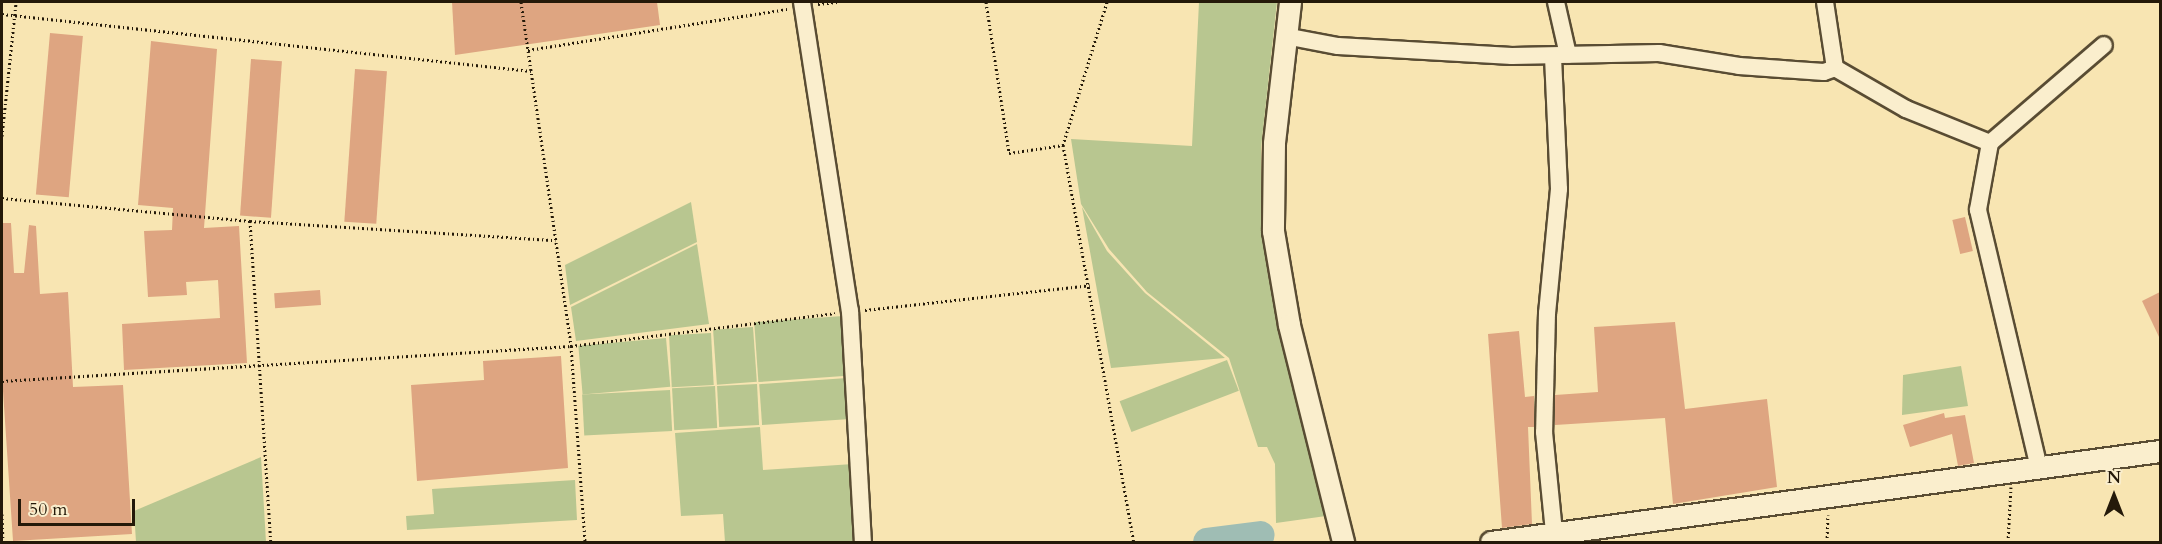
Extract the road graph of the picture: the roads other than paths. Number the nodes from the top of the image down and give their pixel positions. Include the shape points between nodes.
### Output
1 (1290, 2) edge
2 (1556, 2) edge
3 (1825, 2) edge
4 (803, 4) edge
5 (1285, 36) junction
6 (2104, 45) dead end
7 (1561, 56) junction
8 (1835, 68) junction
9 (1990, 143) junction
10 (2160, 452) edge
11 (2038, 468) junction
12 (1554, 533) junction
13 (863, 543) edge
14 (1343, 543) edge
15 (1491, 543) edge

1 - 5 street
2 - 7 street
3 - 8 street
4 - 13 street via 850,311
5 - 7 street via 1338,46
5 - 14 street via 1274,143 1273,231 1289,325
6 - 9 street
7 - 8 street via 1659,53 1738,66 1824,72
7 - 12 street via 1559,189 1547,313 1544,432
8 - 9 street via 1906,109
9 - 11 street via 1978,210
10 - 11 street
11 - 12 street
12 - 15 street

